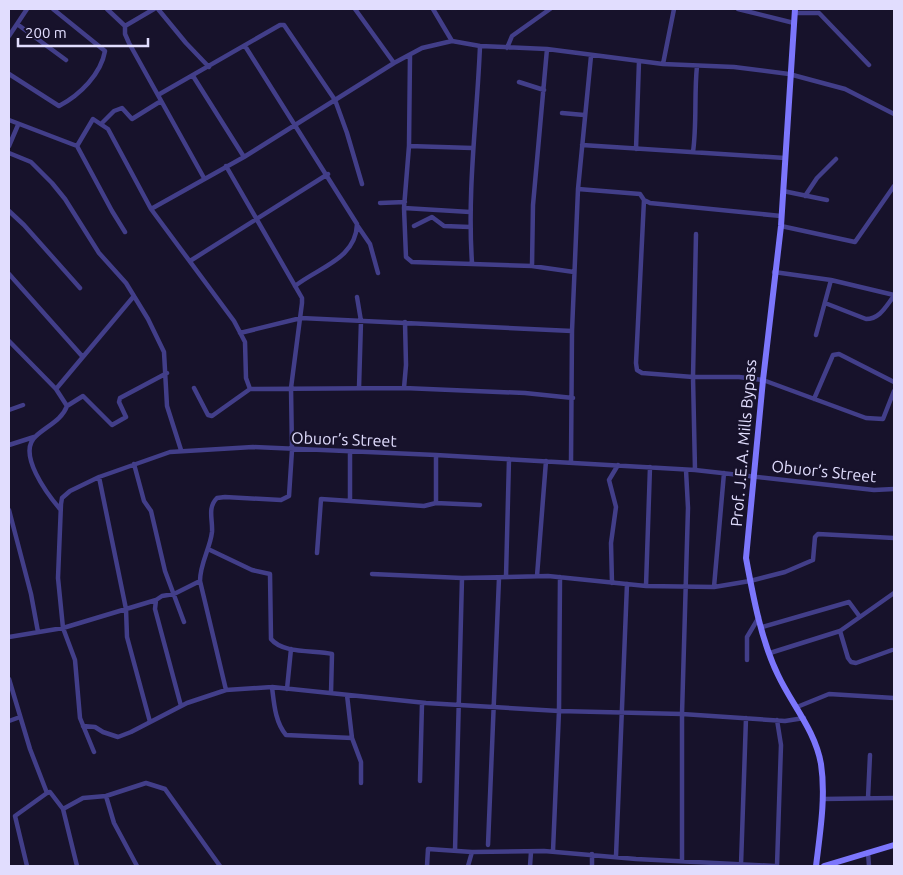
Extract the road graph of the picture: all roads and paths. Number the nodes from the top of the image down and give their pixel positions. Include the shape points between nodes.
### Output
1 (27, 9) edge
2 (52, 9) edge
3 (106, 9) edge
4 (154, 9) edge
5 (158, 9) edge
6 (355, 9) edge
7 (433, 9) edge
8 (550, 9) edge
9 (674, 9) edge
10 (738, 9) edge
11 (795, 11) edge
12 (794, 23) junction
13 (17, 24) junction
14 (125, 26) junction
15 (9, 33) edge
16 (452, 41) junction
17 (245, 46) junction
18 (480, 46) junction
19 (507, 48) junction
20 (546, 49) junction
21 (410, 55) junction
22 (591, 56) junction
23 (66, 60) dead end
24 (639, 61) junction
25 (394, 63) junction
26 (663, 64) junction
27 (869, 65) dead end
28 (697, 66) junction
29 (209, 67) junction
30 (9, 74) edge
31 (789, 74) junction
32 (193, 76) junction
33 (519, 82) dead end
34 (544, 90) junction
35 (158, 95) junction
36 (335, 100) junction
37 (161, 101) junction
38 (562, 113) dead end
39 (894, 114) edge
40 (584, 115) junction
41 (9, 120) edge
42 (102, 123) junction
43 (296, 124) junction
44 (18, 125) junction
45 (582, 145) junction
46 (9, 146) edge
47 (77, 146) junction
48 (409, 146) junction
49 (472, 148) junction
50 (636, 149) junction
51 (9, 152) edge
52 (693, 152) junction
53 (244, 157) junction
54 (785, 158) junction
55 (836, 159) dead end
56 (226, 166) junction
57 (328, 174) junction
58 (204, 178) junction
59 (362, 184) dead end
60 (894, 186) edge
61 (578, 189) junction
62 (783, 191) junction
63 (805, 196) junction
64 (644, 200) junction
65 (827, 200) dead end
66 (405, 202) junction
67 (380, 203) dead end
68 (404, 208) junction
69 (151, 209) junction
70 (9, 211) edge
71 (470, 212) junction
72 (782, 216) junction
73 (257, 220) junction
74 (357, 224) junction
75 (414, 226) dead end
76 (781, 226) junction
77 (470, 227) junction
78 (126, 232) dead end
79 (696, 234) dead end
80 (380, 254) dead end
81 (373, 256) junction
82 (190, 261) junction
83 (472, 263) junction
84 (532, 266) junction
85 (574, 272) junction
86 (774, 272) junction
87 (378, 273) dead end
88 (9, 274) edge
89 (831, 280) junction
90 (295, 286) junction
91 (80, 288) dead end
92 (134, 296) junction
93 (894, 296) edge
94 (357, 297) dead end
95 (825, 303) junction
96 (301, 318) junction
97 (361, 321) junction
98 (405, 322) junction
99 (572, 330) junction
100 (240, 333) junction
101 (816, 335) dead end
102 (9, 341) edge
103 (82, 356) junction
104 (166, 372) junction
105 (693, 377) junction
106 (763, 380) junction
107 (894, 382) edge
108 (194, 388) dead end
109 (291, 388) junction
110 (359, 388) junction
111 (404, 388) junction
112 (56, 389) junction
113 (250, 389) junction
114 (894, 391) edge
115 (573, 398) junction
116 (814, 399) junction
117 (23, 405) dead end
118 (67, 406) junction
119 (9, 410) edge
120 (34, 438) junction
121 (9, 445) edge
122 (181, 450) junction
123 (292, 450) junction
124 (350, 452) junction
125 (436, 455) junction
126 (509, 459) junction
127 (546, 460) junction
128 (571, 462) junction
129 (134, 464) junction
130 (618, 465) junction
131 (650, 467) junction
132 (686, 470) junction
133 (694, 470) junction
134 (724, 473) junction
135 (754, 476) junction
136 (99, 477) junction
137 (894, 489) edge
138 (350, 500) junction
139 (436, 503) junction
140 (480, 505) dead end
141 (60, 509) junction
142 (9, 510) edge
143 (894, 538) edge
144 (208, 549) junction
145 (317, 553) dead end
146 (372, 574) dead end
147 (537, 576) junction
148 (506, 577) junction
149 (462, 578) junction
150 (499, 578) junction
151 (560, 578) junction
152 (200, 581) junction
153 (750, 581) junction
154 (612, 583) junction
155 (627, 584) junction
156 (646, 586) junction
157 (685, 587) junction
158 (714, 587) junction
159 (894, 593) edge
160 (174, 594) junction
161 (156, 600) junction
162 (126, 609) junction
163 (760, 616) junction
164 (860, 617) junction
165 (184, 622) dead end
166 (762, 627) junction
167 (63, 628) junction
168 (840, 631) junction
169 (38, 632) junction
170 (9, 637) edge
171 (291, 649) junction
172 (892, 650) dead end
173 (770, 653) junction
174 (747, 660) dead end
175 (9, 679) edge
176 (272, 687) junction
177 (287, 689) junction
178 (226, 690) junction
179 (331, 693) junction
180 (347, 694) junction
181 (894, 698) edge
182 (422, 703) junction
183 (460, 705) junction
184 (181, 706) junction
185 (495, 707) junction
186 (797, 707) junction
187 (559, 711) junction
188 (621, 711) junction
189 (682, 714) junction
190 (20, 717) junction
191 (746, 718) junction
192 (804, 718) junction
193 (777, 720) junction
194 (9, 721) edge
195 (150, 722) junction
196 (83, 726) junction
197 (352, 738) junction
198 (94, 752) dead end
199 (870, 756) dead end
200 (420, 781) dead end
201 (361, 783) dead end
202 (47, 792) junction
203 (106, 796) junction
204 (868, 798) junction
205 (894, 798) edge
206 (822, 799) junction
207 (63, 809) junction
208 (15, 816) junction
209 (9, 819) edge
210 (488, 845) dead end
211 (894, 845) edge
212 (455, 851) junction
213 (553, 851) junction
214 (472, 852) junction
215 (531, 852) junction
216 (868, 852) junction
217 (592, 854) junction
218 (616, 856) junction
219 (682, 860) junction
220 (741, 865) junction
221 (27, 866) edge
222 (77, 866) edge
223 (137, 866) edge
224 (220, 866) edge
225 (427, 866) edge
226 (468, 866) edge
227 (530, 866) edge
228 (592, 866) edge
229 (762, 866) edge
230 (776, 866) edge
231 (816, 866) edge
232 (824, 866) edge
233 (869, 866) edge

1 - 13 street
2 - 30 street via 105,51 101,66 92,79 60,106
3 - 14 street
4 - 14 street
5 - 29 street
6 - 25 street
7 - 16 street
8 - 19 street via 512,36
9 - 26 street
10 - 12 street
11 - 12 street, Prof. J.E.A. Mills Bypass
11 - 27 street via 818,13
12 - 31 street, Prof. J.E.A. Mills Bypass
13 - 15 street
13 - 23 street
14 - 35 street via 129,43
16 - 18 street
16 - 21 street via 422,48
17 - 29 street
17 - 36 street via 284,25
17 - 43 street
18 - 19 street
18 - 49 street via 477,117
19 - 20 street
20 - 22 street
20 - 34 street
21 - 25 street
21 - 48 street
22 - 24 street
22 - 40 street
24 - 26 street
24 - 50 street
25 - 36 street
26 - 28 street
28 - 31 street
28 - 52 street
29 - 32 street
31 - 39 street via 845,89
31 - 54 street, Prof. J.E.A. Mills Bypass
32 - 35 street
32 - 53 street
33 - 34 street
34 - 84 street via 533,205
35 - 37 street
36 - 43 street
36 - 59 street
37 - 42 street via 132,119 122,108
37 - 58 street
38 - 40 street
40 - 45 street
41 - 44 street
42 - 47 street via 93,119
42 - 69 street via 118,144
43 - 53 street
43 - 57 street
44 - 46 street
44 - 47 street
45 - 50 street
45 - 61 street
47 - 78 street
48 - 49 street
48 - 66 street
49 - 71 street
50 - 52 street
51 - 92 street via 31,162 48,178 99,253
52 - 54 street
53 - 56 street
54 - 62 street, Prof. J.E.A. Mills Bypass
55 - 63 street
56 - 58 street
56 - 73 street
57 - 73 street
57 - 74 street
58 - 69 street
60 - 76 street via 855,242
61 - 64 street via 640,194
61 - 85 street
62 - 63 street
62 - 72 street, Prof. J.E.A. Mills Bypass
63 - 65 street
64 - 72 street
64 - 105 street via 637,370
66 - 67 street
66 - 68 street
68 - 71 street
68 - 83 street via 405,252 412,262
69 - 82 street
70 - 91 street
71 - 77 street
72 - 76 street, Prof. J.E.A. Mills Bypass
73 - 82 street
73 - 90 street
74 - 81 street via 370,244
74 - 90 street via 352,246 342,256
75 - 77 street via 432,217 444,226
76 - 86 street, Prof. J.E.A. Mills Bypass
77 - 83 street
79 - 105 street
80 - 81 street
81 - 87 street
82 - 100 street
83 - 84 street
84 - 85 street
85 - 99 street
86 - 89 street
86 - 106 street, Prof. J.E.A. Mills Bypass
88 - 103 street
89 - 93 street
89 - 95 street
90 - 96 street via 302,298
92 - 103 street
92 - 104 street via 164,352
93 - 95 street via 872,319
94 - 97 street
95 - 101 street
96 - 97 street
96 - 100 street
96 - 109 street
97 - 98 street
97 - 110 street
98 - 99 street
98 - 111 street
99 - 115 street
100 - 113 street via 245,342 246,378
102 - 112 street
103 - 112 street
104 - 118 street via 120,398 126,417 112,425 83,396
104 - 122 street via 167,406
105 - 106 street
105 - 133 street
106 - 116 street
106 - 135 street, Prof. J.E.A. Mills Bypass
107 - 116 street via 839,354 833,355
108 - 113 street via 204,410 212,416
109 - 110 street
109 - 113 street
109 - 123 street
110 - 111 street
111 - 115 street
112 - 118 street
114 - 116 street via 885,416 880,419 866,418
115 - 128 street
117 - 119 street
118 - 120 street via 59,418
120 - 121 street
120 - 141 street via 31,449 34,469
122 - 123 street, Obuor’s Street via 253,447
122 - 129 street, Obuor’s Street
123 - 124 street, Obuor’s Street
123 - 144 street via 289,496 281,500 217,498 212,507
124 - 125 street, Obuor’s Street
124 - 138 street
125 - 126 street, Obuor’s Street
125 - 139 street
126 - 127 street, Obuor’s Street
126 - 148 street
127 - 128 street, Obuor’s Street
127 - 147 street
128 - 130 street, Obuor’s Street
129 - 136 street, Obuor’s Street
129 - 160 street via 144,500 151,510 165,571
130 - 131 street, Obuor’s Street
130 - 154 street via 609,480 616,507
131 - 132 street, Obuor’s Street
131 - 156 street
132 - 133 street, Obuor’s Street
132 - 157 street
133 - 134 street, Obuor’s Street
134 - 135 street, Obuor’s Street
134 - 158 street
135 - 137 street, Obuor’s Street via 874,490
135 - 153 street, Prof. J.E.A. Mills Bypass via 746,558
136 - 141 street, Obuor’s Street via 65,494
136 - 162 street
138 - 139 street via 424,506
138 - 145 street via 321,499
139 - 140 street
141 - 167 street via 58,578
142 - 169 street
143 - 153 street via 818,534 814,537 813,560 785,572
144 - 152 street
144 - 171 street via 252,570 270,574 271,639 275,644
146 - 149 street
147 - 148 street
147 - 151 street
148 - 150 street
149 - 150 street
149 - 183 street
150 - 185 street
151 - 154 street
151 - 187 street
152 - 160 street
152 - 178 street
153 - 158 street
153 - 163 street, Prof. J.E.A. Mills Bypass
154 - 155 street
155 - 156 street
155 - 188 street
156 - 157 street
157 - 158 street
157 - 189 street
159 - 164 street
160 - 161 street
160 - 165 street
161 - 162 street
161 - 184 street via 155,609
162 - 167 street
162 - 195 street via 127,637
163 - 166 street, Prof. J.E.A. Mills Bypass
163 - 174 street via 747,637
164 - 166 street via 849,602
164 - 168 street
166 - 173 street, Prof. J.E.A. Mills Bypass
167 - 169 street
167 - 196 street via 75,660
168 - 172 street via 851,662
168 - 173 street
169 - 170 street
171 - 177 street
171 - 179 street via 332,654
173 - 186 street, Prof. J.E.A. Mills Bypass
175 - 190 street
176 - 177 street
176 - 178 street
176 - 197 street via 277,716 286,735
177 - 179 street
178 - 184 street
179 - 180 street
180 - 182 street
180 - 197 street
181 - 186 street via 829,694
182 - 183 street
182 - 200 street
183 - 185 street
183 - 212 street
184 - 195 street
185 - 187 street
185 - 210 street
186 - 192 street, Prof. J.E.A. Mills Bypass
187 - 188 street
187 - 213 street
188 - 189 street
188 - 218 street
189 - 191 street
189 - 219 street
190 - 194 street
190 - 202 street
191 - 193 street
191 - 220 street
192 - 193 street
192 - 206 street, Prof. J.E.A. Mills Bypass via 821,764
193 - 230 street via 781,745
195 - 196 street via 118,737 95,727
196 - 198 street
197 - 201 street via 360,762
199 - 204 street
202 - 207 street
202 - 208 street
203 - 207 street via 83,798
203 - 223 street via 114,823
203 - 224 street via 146,783 165,789
204 - 205 street
204 - 206 street
206 - 231 street, Prof. J.E.A. Mills Bypass
207 - 222 street
208 - 209 street
208 - 221 street
211 - 216 street
212 - 214 street
212 - 225 street via 428,849
213 - 215 street
213 - 217 street
214 - 215 street
214 - 226 street
215 - 227 street
216 - 232 street
216 - 233 street
217 - 218 street
217 - 228 street
218 - 219 street
219 - 220 street
220 - 229 street
229 - 230 street

